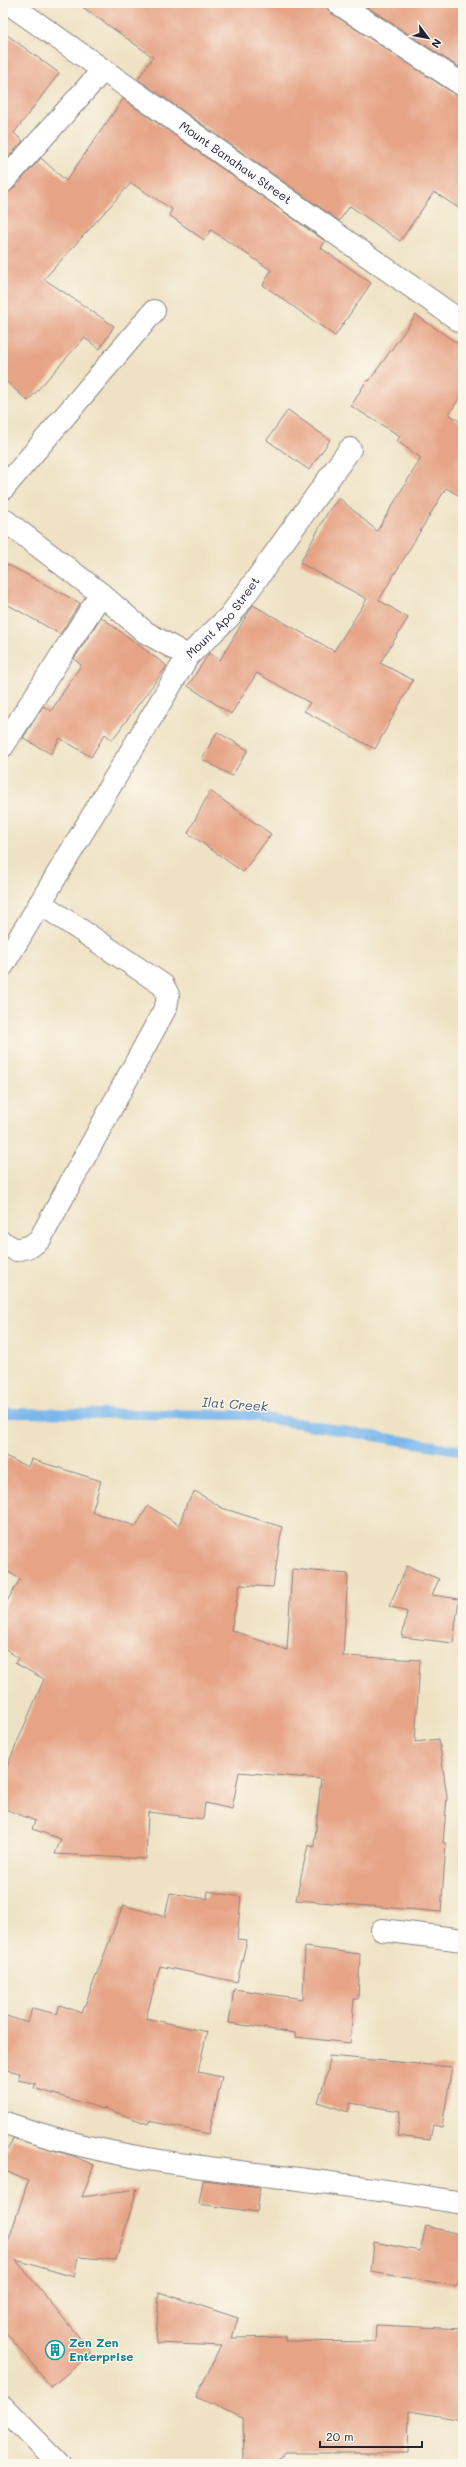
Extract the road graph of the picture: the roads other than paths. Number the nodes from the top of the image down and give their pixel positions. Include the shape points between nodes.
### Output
1 (8, 3) edge
2 (338, 3) edge
3 (103, 70) junction
4 (463, 85) edge
5 (3, 182) edge
6 (154, 311) dead end
7 (463, 322) edge
8 (350, 449) dead end
9 (3, 489) edge
10 (3, 519) edge
11 (101, 594) junction
12 (188, 656) junction
13 (3, 746) edge
14 (40, 903) junction
15 (3, 965) edge
16 (3, 1243) edge
17 (382, 1930) dead end
18 (463, 1940) edge
19 (3, 2122) edge
20 (463, 2203) edge
21 (3, 2407) edge
22 (59, 2464) edge

1 - 3 street, Mount Banahaw Street
2 - 4 street
3 - 5 street
3 - 7 street, Mount Banahaw Street
6 - 9 street
8 - 12 street, Mount Apo Street via 230,616
10 - 11 street, Mount Apo Street
11 - 12 street, Mount Apo Street via 145,632
11 - 13 street
12 - 14 street
14 - 15 street
14 - 16 street via 163,985 168,995 166,1007 40,1239 31,1246 16,1250
17 - 18 street
19 - 20 street via 50,2139 152,2161 355,2186
21 - 22 street

